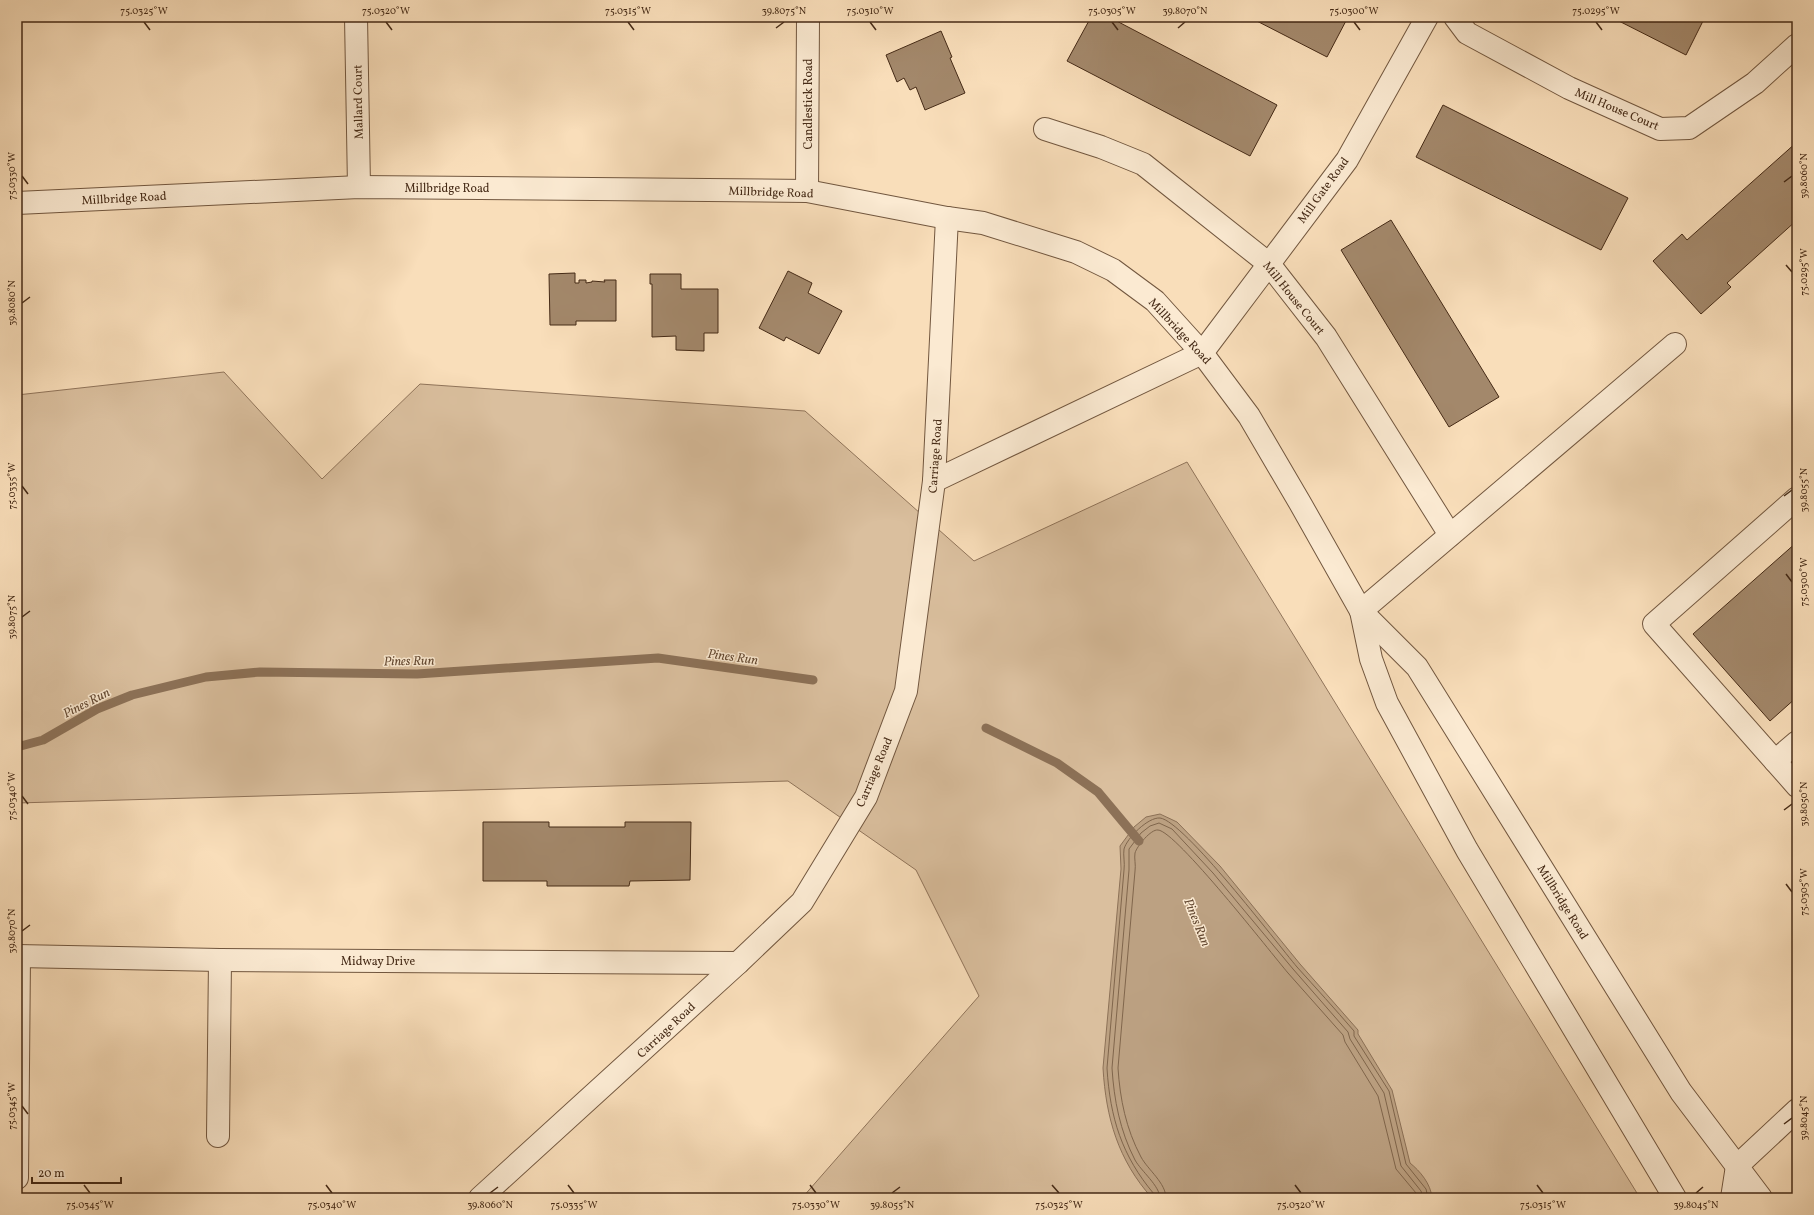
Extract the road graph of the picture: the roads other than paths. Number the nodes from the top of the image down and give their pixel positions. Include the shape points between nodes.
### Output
1 (356, 17) edge
2 (808, 17) edge
3 (1427, 17) edge
4 (1455, 17) edge
5 (1797, 46) edge
6 (1045, 129) dead end
7 (359, 187) junction
8 (807, 191) junction
9 (17, 203) edge
10 (947, 218) junction
11 (1269, 264) junction
12 (1675, 344) dead end
13 (1202, 353) junction
14 (934, 481) junction
15 (1797, 498) edge
16 (1450, 535) junction
17 (1361, 611) junction
18 (1797, 742) edge
19 (1775, 761) junction
20 (1797, 786) edge
21 (18, 956) edge
22 (220, 960) junction
23 (738, 963) junction
24 (1797, 1110) edge
25 (218, 1136) dead end
26 (1737, 1166) junction
27 (17, 1178) edge
28 (480, 1198) edge
29 (1675, 1198) edge
30 (1732, 1198) edge
31 (1761, 1198) edge

1 - 7 street, Mallard Court
2 - 8 street, Candlestick Road
3 - 11 street, Mill Gate Road via 1347,160
4 - 5 street, Mill House Court via 1467,33 1569,88 1660,129 1689,128 1755,84
6 - 11 street, Mill House Court via 1143,164
7 - 8 street, Millbridge Road
7 - 9 street, Millbridge Road
8 - 10 street, Millbridge Road
10 - 13 street, Millbridge Road via 983,222 1076,252 1113,270 1155,301
10 - 14 street, Carriage Road
11 - 13 street, Mill Gate Road
11 - 16 street, Mill House Court via 1326,337
12 - 16 street
13 - 14 street
13 - 17 street, Millbridge Road via 1248,416
14 - 23 street, Carriage Road via 906,691 866,797 802,902
15 - 19 street via 1654,624
16 - 17 street
17 - 26 street, Millbridge Road via 1417,667 1682,1092
17 - 29 street, Millbridge Road via 1371,659 1387,703 1467,850
18 - 19 street
19 - 20 street
21 - 22 street, Midway Drive
21 - 27 street
22 - 23 street, Midway Drive
22 - 25 street
23 - 28 street, Carriage Road
24 - 26 street
26 - 30 street
26 - 31 street, Millbridge Road

